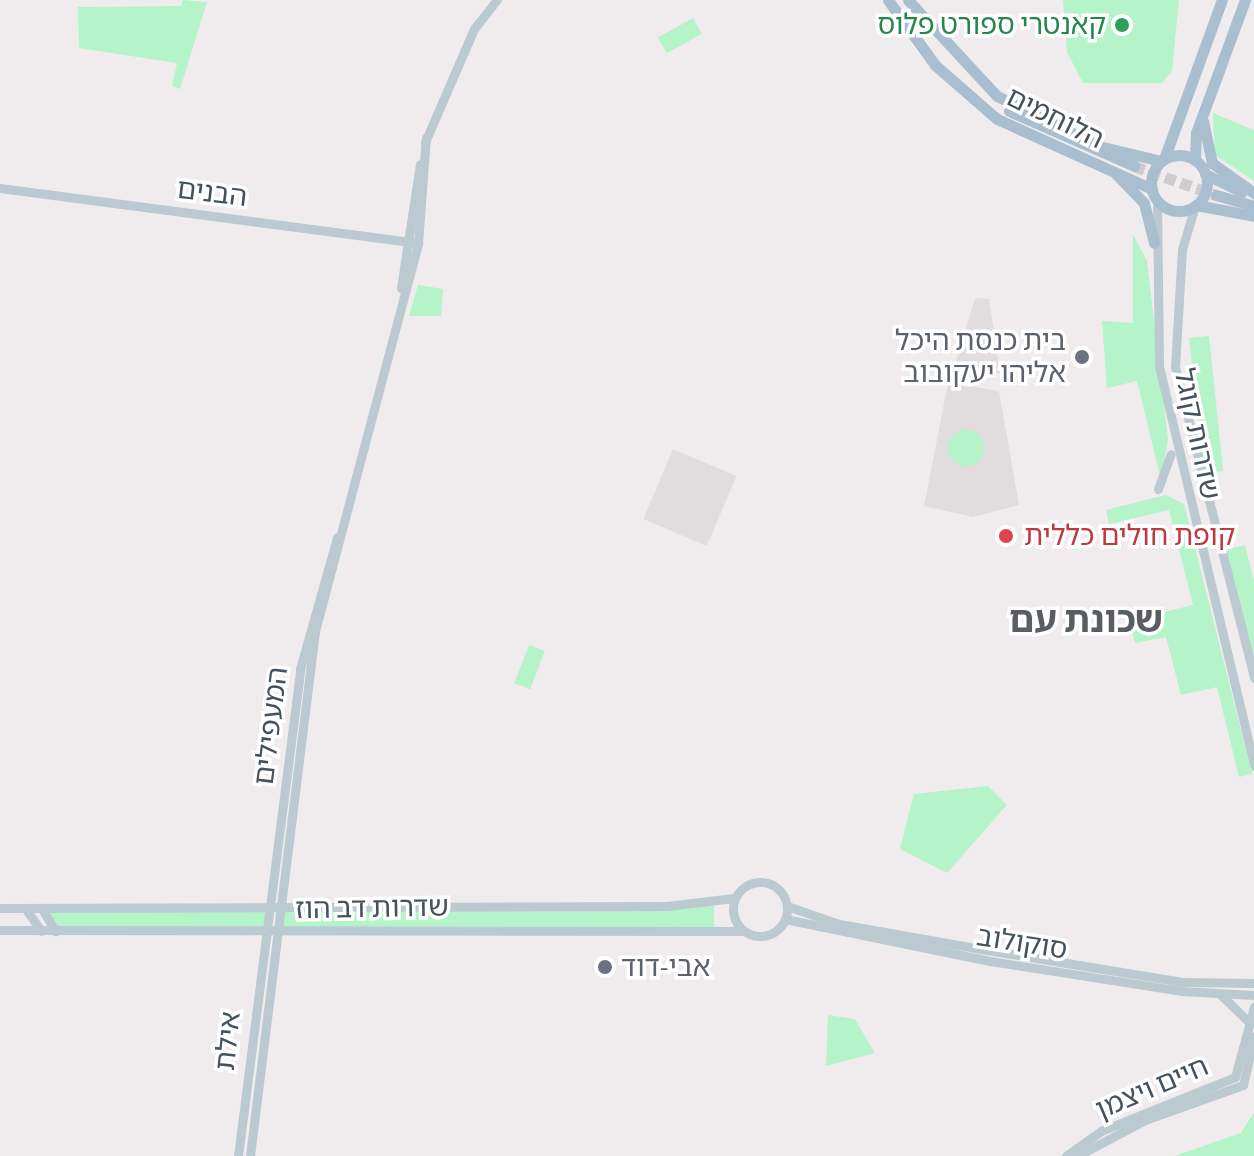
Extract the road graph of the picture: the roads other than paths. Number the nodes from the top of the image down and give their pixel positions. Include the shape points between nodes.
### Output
1 (497, 0) edge
2 (888, 0) edge
3 (908, 0) edge
4 (1222, 0) edge
5 (1245, 0) edge
6 (981, 89) junction
7 (966, 95) junction
8 (1203, 114) junction
9 (426, 137) junction
10 (1163, 160) junction
11 (1195, 160) junction
12 (1134, 166) tunnel mouth
13 (1110, 170) junction
14 (1205, 174) junction
15 (0, 188) edge
16 (1254, 194) edge
17 (1154, 195) junction
18 (1216, 195) tunnel mouth
19 (1195, 206) junction
20 (1254, 206) edge
21 (1254, 216) edge
22 (404, 240) junction
23 (418, 243) junction
24 (1154, 243) junction
25 (399, 312) junction
26 (1172, 439) junction
27 (1158, 489) dead end
28 (340, 532) junction
29 (1254, 678) edge
30 (1254, 766) edge
31 (280, 880) junction
32 (734, 898) junction
33 (272, 906) junction
34 (297, 906) junction
35 (787, 906) junction
36 (0, 908) edge
37 (25, 908) junction
38 (42, 909) junction
39 (785, 919) junction
40 (0, 930) edge
41 (41, 931) junction
42 (55, 931) junction
43 (269, 931) junction
44 (743, 931) junction
45 (988, 956) junction
46 (1254, 983) edge
47 (1219, 995) junction
48 (1254, 995) edge
49 (1254, 1007) edge
50 (1249, 1022) junction
51 (1254, 1036) edge
52 (241, 1125) junction
53 (251, 1137) junction
54 (238, 1156) edge
55 (250, 1156) edge
56 (1066, 1156) edge
57 (1077, 1156) edge

1 - 9 street, המעפילים via 474,29
2 - 7 main road, הלוחמים
3 - 6 main road, הלוחמים
4 - 10 main road
5 - 8 main road
6 - 7 main road
6 - 10 main road, הלוחמים via 1075,136
6 - 12 main road via 1062,139
7 - 13 main road, הלוחמים via 1023,135
8 - 11 main road
8 - 16 main road via 1212,163
9 - 22 street, המעפילים
9 - 23 street, המעפילים
10 - 11 main road
10 - 17 main road
11 - 14 main road
13 - 17 main road, הלוחמים
13 - 24 main road via 1144,203
14 - 16 main road
14 - 19 main road
15 - 22 street, הבנים
17 - 19 main road via 1175,211
17 - 24 street, שדרות קוגל
18 - 20 main road
19 - 21 main road
19 - 29 street, שדרות קוגל via 1182,249 1175,367
22 - 23 street, הבנים
22 - 25 street, המעפילים
23 - 25 street, המעפילים
24 - 26 street, שדרות קוגל via 1155,334
25 - 28 street, המעפילים
26 - 27 street via 1169,473
26 - 30 street, שדרות קוגל
28 - 31 street, המעפילים via 315,631
28 - 33 street, המעפילים via 306,631
31 - 33 street, המעפילים
31 - 34 street
32 - 34 street, שדרות דב הוז via 714,905
32 - 35 street via 760,881 777,888
32 - 44 street via 732,912
33 - 34 street, שדרות דב הוז
33 - 38 street, שדרות דב הוז
33 - 43 street, המעפילים
35 - 39 street
35 - 45 street, סוקולוב via 839,924
36 - 37 street, שדרות דב הוז
37 - 38 street, שדרות דב הוז
37 - 41 street
38 - 42 street
39 - 44 street via 764,936
39 - 45 street, סוקולוב
40 - 41 street, שדרות דב הוז
41 - 42 street, שדרות דב הוז
42 - 43 street, שדרות דב הוז
43 - 44 street, שדרות דב הוז
43 - 52 street, אילת
43 - 53 street, אילת
45 - 46 street, סוקולוב via 1182,982
45 - 47 street, סוקולוב
47 - 48 street, סוקולוב
47 - 50 street
49 - 50 street, חיים ויצמן
50 - 56 street, חיים ויצמן via 1235,1077 1101,1131
51 - 57 street, חיים ויצמן via 1243,1085 1145,1120
52 - 53 street
52 - 54 street, אילת
53 - 55 street, אילת

